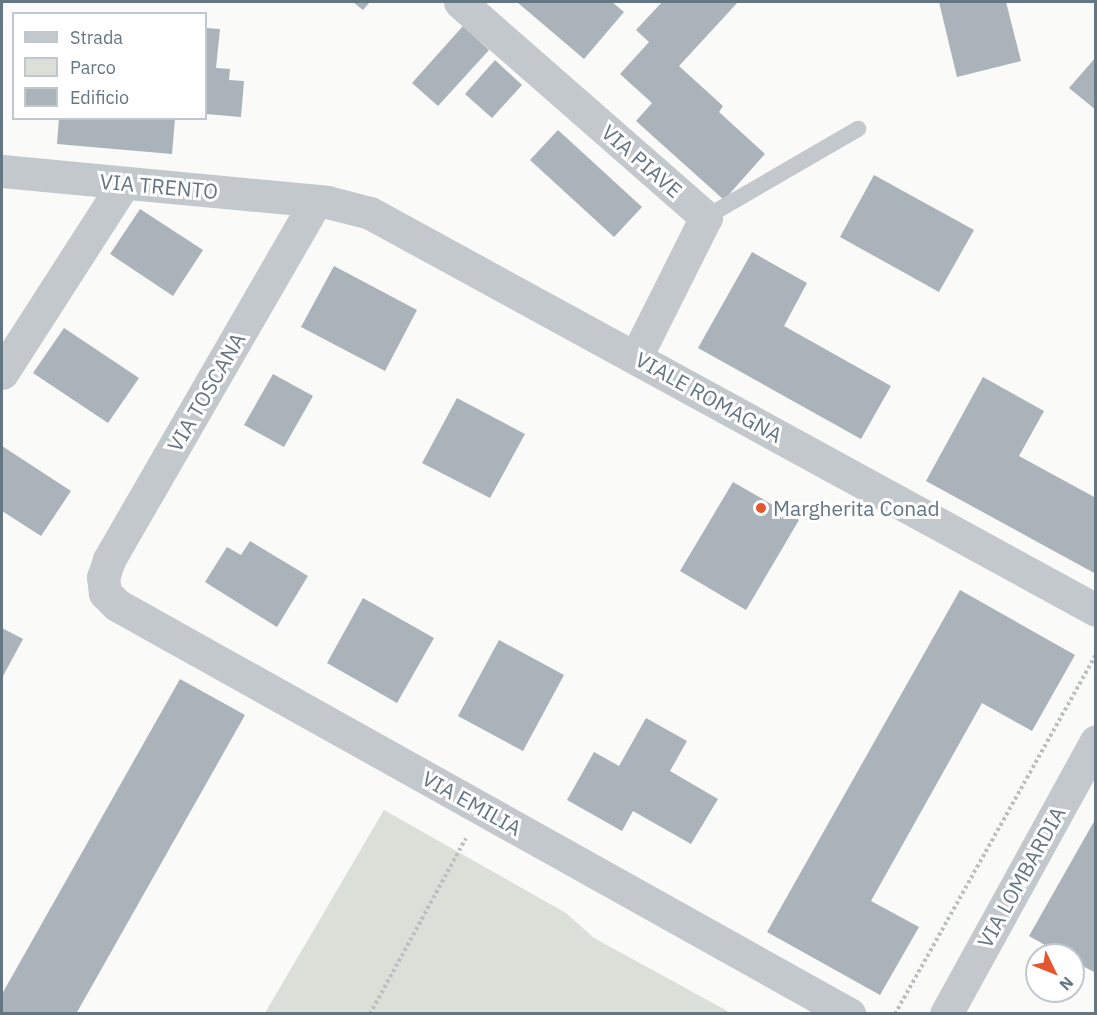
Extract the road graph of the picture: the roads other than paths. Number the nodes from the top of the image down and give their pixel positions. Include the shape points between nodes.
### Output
1 (460, 2) edge
2 (858, 129) dead end
3 (2, 171) edge
4 (124, 183) junction
5 (316, 201) junction
6 (706, 217) junction
7 (636, 357) junction
8 (2, 373) edge
9 (102, 585) joint
10 (1095, 610) edge
11 (1095, 741) edge
12 (849, 1014) edge
13 (946, 1014) edge

1 - 6 street, VIA PIAVE
2 - 6 lane
3 - 4 street, VIA TRENTO
4 - 5 street, VIA TRENTO
4 - 8 street
5 - 7 street, VIALE ROMAGNA via 358,208 392,222
5 - 9 street, VIA TOSCANA via 109,560
6 - 7 street
7 - 10 street, VIALE ROMAGNA
9 - 12 street, VIA EMILIA via 117,605
11 - 13 street, VIA LOMBARDIA

